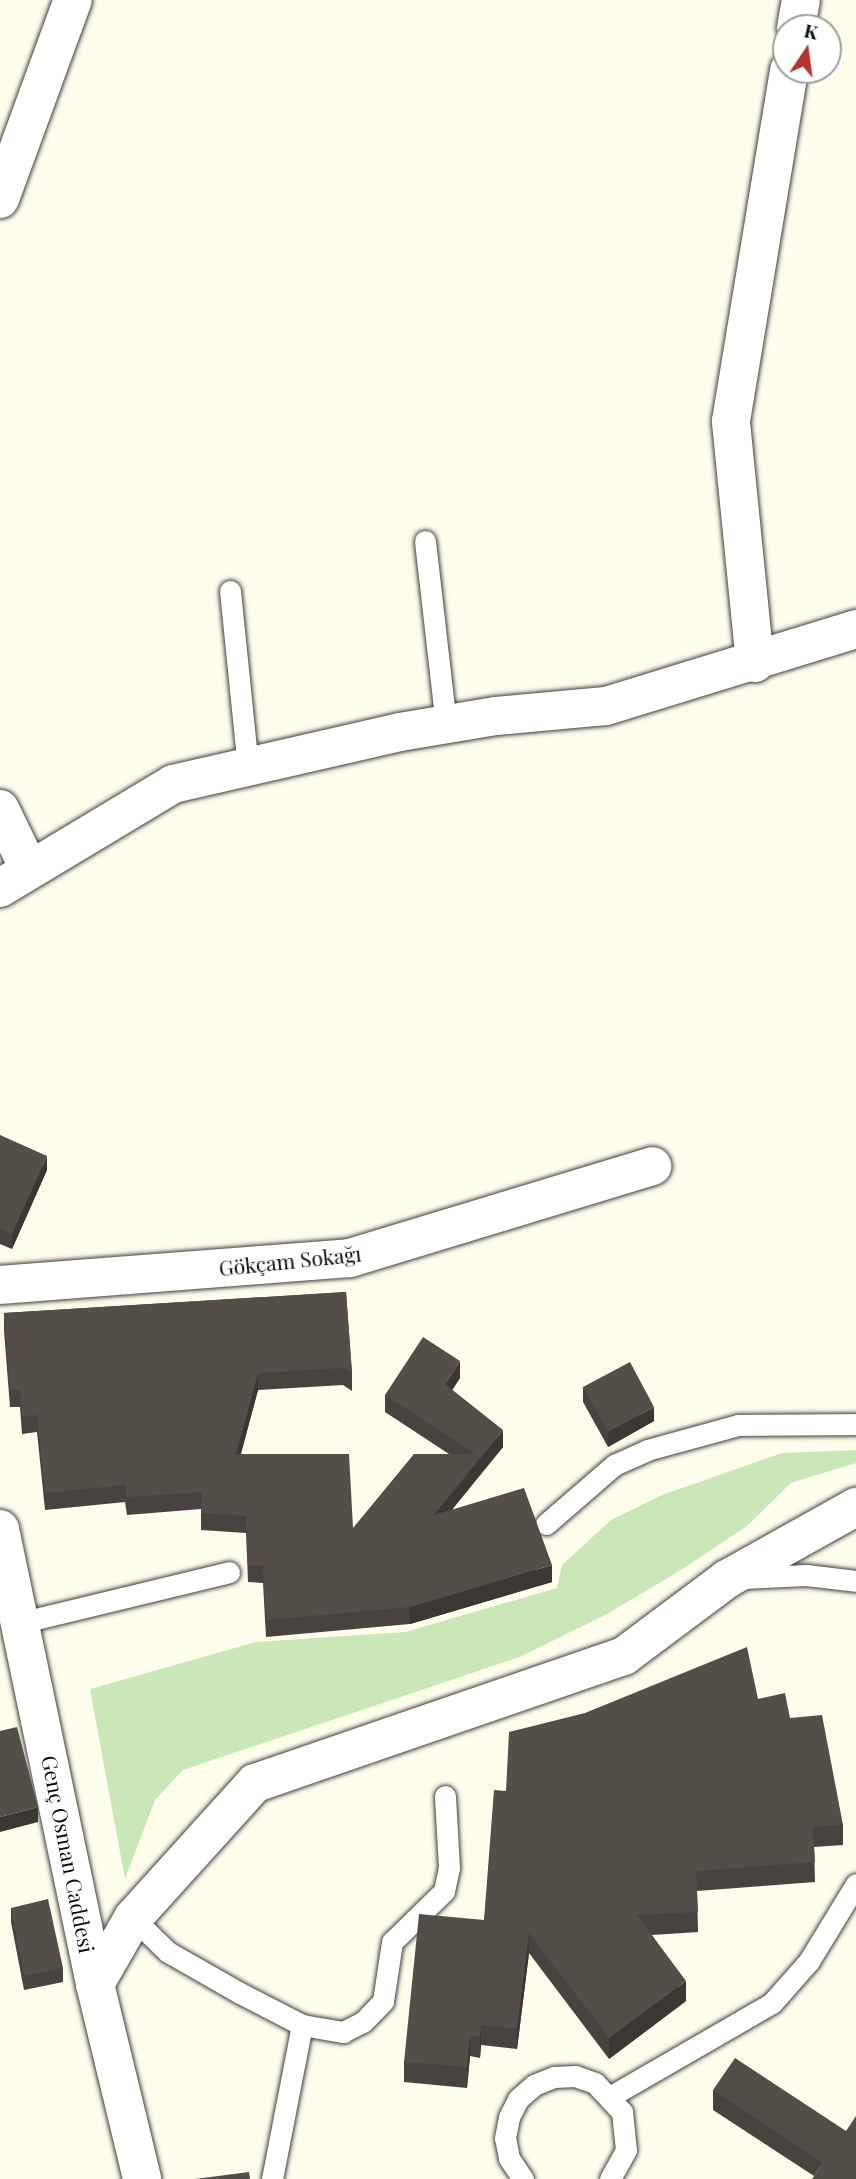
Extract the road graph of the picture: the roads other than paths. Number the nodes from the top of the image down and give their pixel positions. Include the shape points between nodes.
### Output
1 (73, 0) edge
2 (787, 84) edge
3 (0, 199) edge
4 (425, 541) dead end
5 (230, 591) dead end
6 (856, 629) edge
7 (755, 663) junction
8 (446, 724) junction
9 (248, 767) junction
10 (0, 809) edge
11 (15, 879) edge
12 (652, 1166) dead end
13 (0, 1285) edge
14 (856, 1424) edge
15 (856, 1507) edge
16 (546, 1524) dead end
17 (0, 1529) edge
18 (229, 1572) dead end
19 (727, 1579) junction
20 (856, 1581) edge
21 (23, 1622) junction
22 (445, 1796) dead end
23 (856, 1884) edge
24 (133, 1918) junction
25 (95, 1984) junction
26 (302, 2025) junction
27 (611, 2096) junction
28 (142, 2179) edge
29 (272, 2179) edge
30 (523, 2179) edge
31 (610, 2179) edge

1 - 3 street
2 - 7 street via 731,421
4 - 8 lane
5 - 9 lane
6 - 7 street
7 - 8 street via 606,706
8 - 9 street
9 - 11 street via 173,785
10 - 11 street
12 - 13 street, Gökçam Sokağı via 350,1258
14 - 16 lane via 738,1425 647,1450 614,1465
15 - 19 street
17 - 21 street, Genç Osman Caddesi
18 - 21 lane
19 - 20 lane via 806,1575
19 - 24 street via 624,1656 255,1783
21 - 25 street, Genç Osman Caddesi
22 - 26 lane via 449,1868 444,1891 392,1942 383,2001 363,2022 344,2032
23 - 27 lane via 809,1961 772,2003
24 - 25 street
24 - 26 lane via 168,1952
25 - 28 street, Genç Osman Caddesi
26 - 29 lane
27 - 30 lane via 575,2076 554,2077 518,2099 505,2138 509,2158
27 - 31 lane via 628,2131 626,2150

